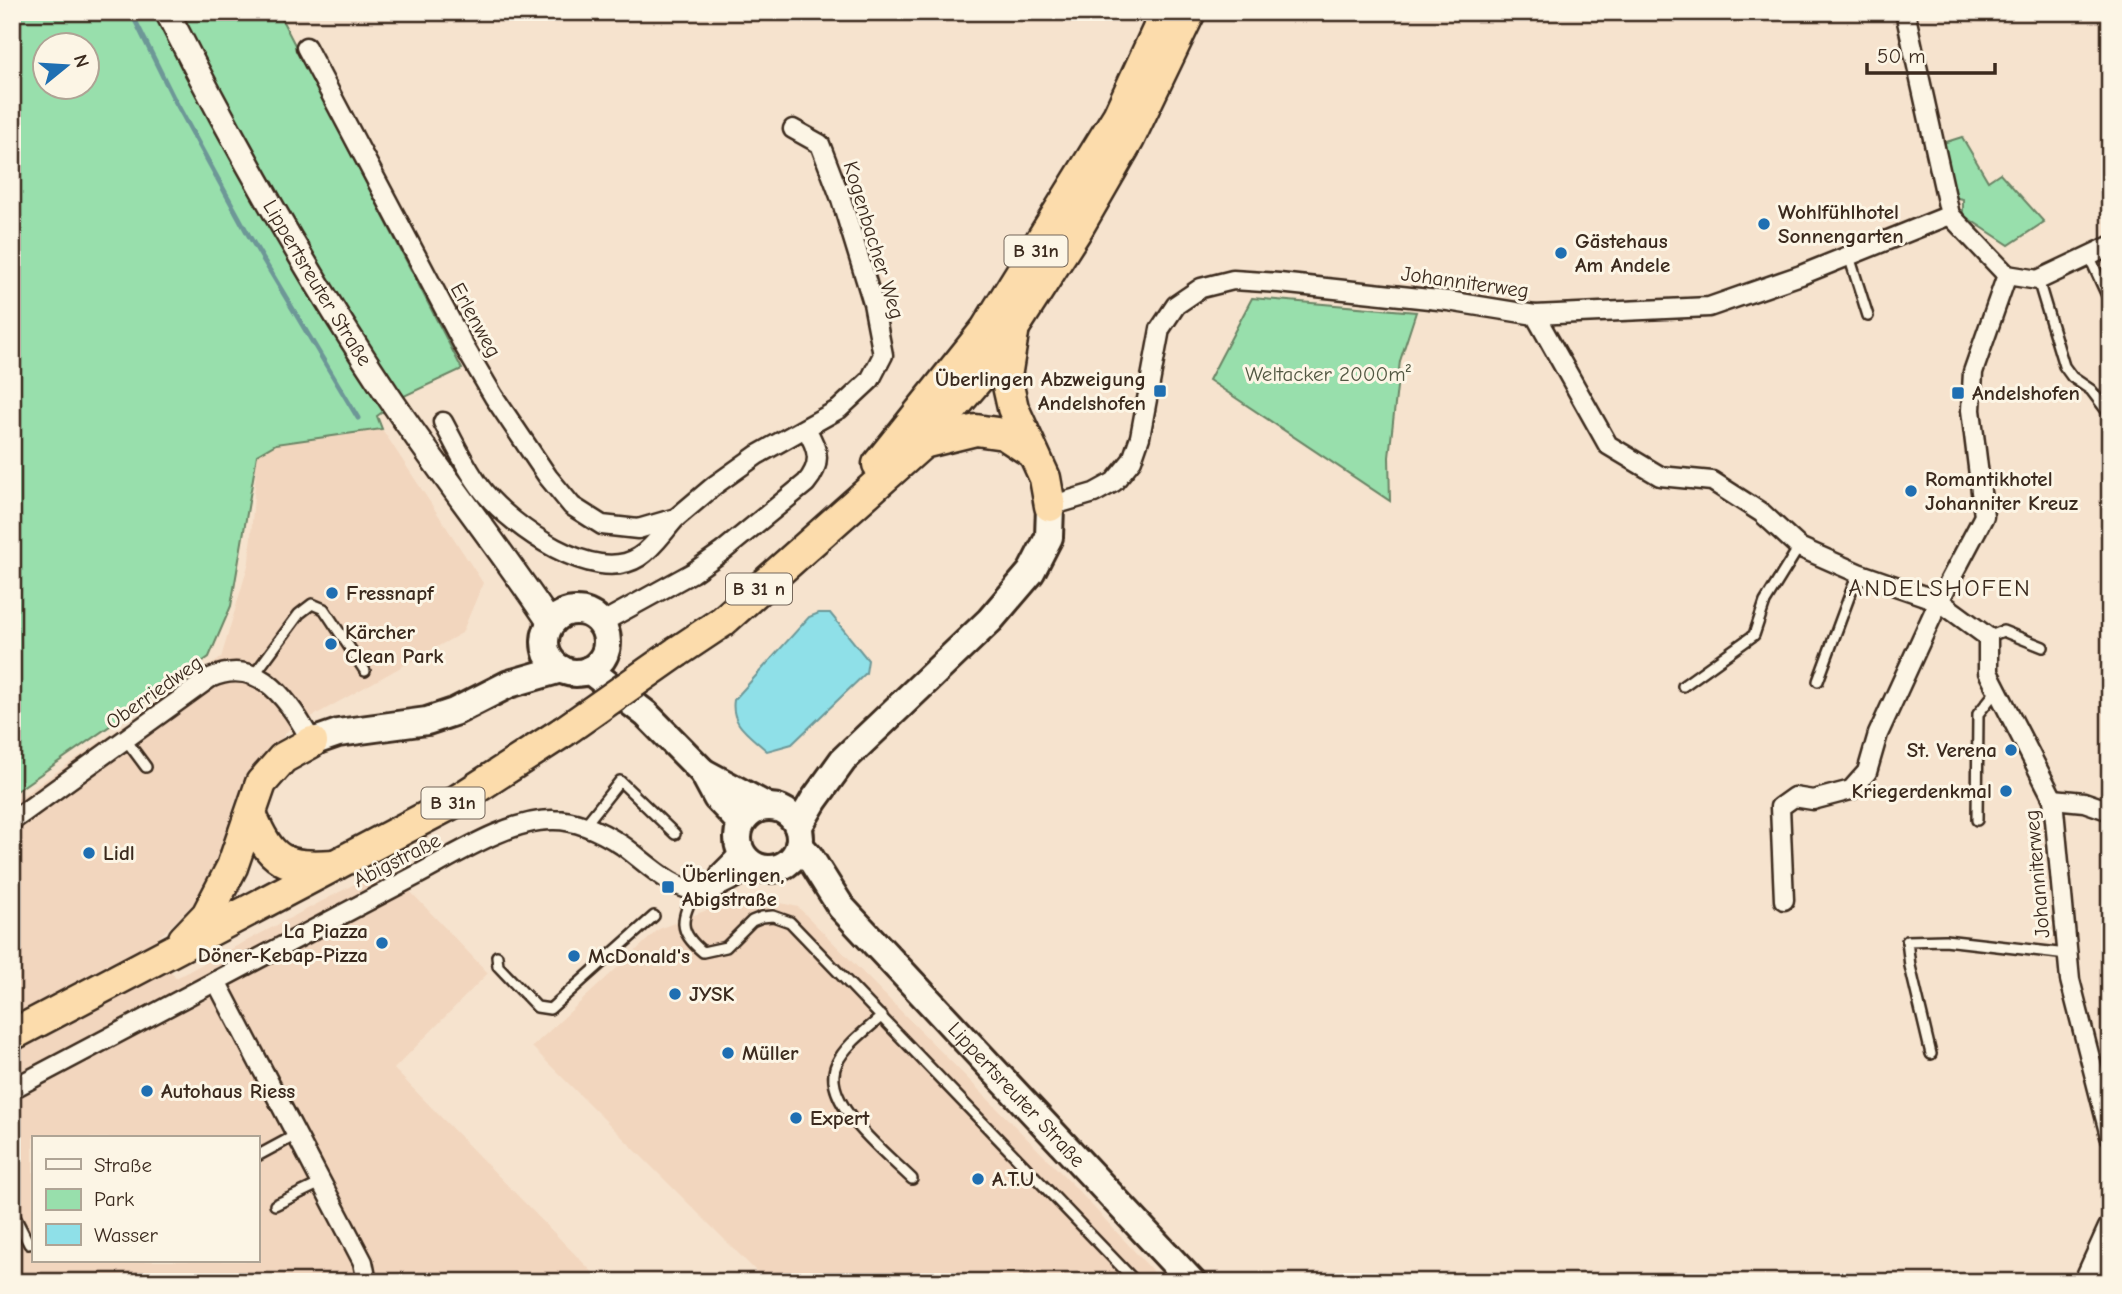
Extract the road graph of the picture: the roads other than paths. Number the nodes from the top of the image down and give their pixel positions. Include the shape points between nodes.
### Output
1 (167, 12) edge
2 (1166, 12) edge
3 (1190, 12) edge
4 (1905, 12) edge
5 (306, 47) dead end
6 (793, 130) dead end
7 (1950, 215) junction
8 (2110, 246) edge
9 (1849, 256) junction
10 (2089, 256) junction
11 (2007, 275) junction
12 (2038, 280) junction
13 (2110, 302) edge
14 (1535, 314) junction
15 (1868, 316) dead end
16 (1015, 326) junction
17 (2110, 415) edge
18 (443, 422) dead end
19 (806, 429) junction
20 (923, 443) junction
21 (1033, 453) junction
22 (1050, 506) junction
23 (676, 518) junction
24 (835, 520) junction
25 (1799, 547) junction
26 (1858, 573) junction
27 (1939, 601) junction
28 (601, 624) junction
29 (553, 628) junction
30 (1988, 637) junction
31 (2043, 647) dead end
32 (677, 652) joint
33 (597, 661) junction
34 (561, 669) junction
35 (365, 671) dead end
36 (254, 675) junction
37 (1818, 681) dead end
38 (509, 684) junction
39 (1683, 686) dead end
40 (1997, 690) junction
41 (125, 740) junction
42 (312, 742) junction
43 (843, 760) junction
44 (146, 767) dead end
45 (703, 772) junction
46 (2053, 799) junction
47 (771, 807) junction
48 (2110, 811) edge
49 (251, 814) junction
50 (1977, 820) dead end
51 (12, 821) edge
52 (741, 823) junction
53 (585, 825) junction
54 (675, 834) dead end
55 (799, 836) junction
56 (749, 859) junction
57 (339, 864) junction
58 (783, 866) junction
59 (695, 891) junction
60 (1784, 900) dead end
61 (841, 907) junction
62 (654, 916) dead end
63 (172, 952) junction
64 (2067, 954) junction
65 (497, 956) dead end
66 (216, 981) junction
67 (882, 1016) junction
68 (12, 1035) edge
69 (1931, 1054) dead end
70 (12, 1089) edge
71 (296, 1135) junction
72 (2110, 1136) edge
73 (259, 1155) edge
74 (912, 1178) dead end
75 (321, 1183) junction
76 (275, 1205) dead end
77 (12, 1211) edge
78 (2110, 1229) edge
79 (32, 1242) edge
80 (367, 1282) edge
81 (1136, 1282) edge
82 (1192, 1282) edge
83 (2086, 1282) edge

1 - 29 street, Lippertsreuter Straße via 247,166 328,306
2 - 24 highway, B 31n via 1118,116 986,329
3 - 16 highway, B 31n via 1129,139
4 - 7 street
5 - 23 street, Erlenweg via 464,346 548,477 572,506 603,525 638,529
6 - 19 street, Kogenbacher Weg via 820,144 873,303 883,355 870,380 839,409
7 - 9 street
7 - 11 street
8 - 10 street
9 - 14 street via 1709,307
9 - 15 lane
10 - 12 street
10 - 13 lane
11 - 12 street
11 - 27 street via 1973,372 1971,410 1984,516
12 - 17 lane via 2064,366
14 - 22 street, Johanniterweg via 1279,283 1233,280 1201,288 1175,305 1160,329 1132,460 1114,482
14 - 25 street, Johanniterweg via 1608,445 1660,476 1712,481 1762,513
16 - 20 highway, B 31n via 978,379
16 - 21 highway, B 31n via 1006,377 1013,408
18 - 23 street, Erlenweg via 486,494 514,521 568,555 612,566 637,559
19 - 23 street, Erlenweg via 757,455
19 - 28 street via 817,456 816,471 806,483 692,573
20 - 21 highway, B 31n via 976,430 1004,434
20 - 24 highway, B 31n
21 - 22 highway via 1045,478
22 - 43 main road via 1049,537 1015,593
24 - 32 highway, B 31 n via 722,622
25 - 26 street, Johanniterweg
25 - 39 lane via 1765,602 1754,635
26 - 27 street, Johanniterweg
26 - 37 lane
27 - 30 street, Johanniterweg
27 - 60 street via 1878,734 1867,772 1851,790 1813,800 1794,797 1780,807
28 - 29 main road via 580,610
28 - 33 main road via 607,641
29 - 34 main road via 548,656
29 - 38 main road, B 31n
30 - 31 lane via 2003,631
30 - 40 street, Johanniterweg via 1988,672
32 - 57 highway, B 31n, bridge via 453,803
33 - 34 main road via 575,673
33 - 45 main road
34 - 38 main road, B 31n
35 - 36 lane via 324,609 312,604 299,614
36 - 41 street, Oberriedweg via 231,670 210,678
36 - 42 street via 285,700
38 - 42 main road, B 31n via 436,718 338,733
40 - 46 street, Johanniterweg
40 - 50 lane via 1978,714
41 - 44 lane
41 - 51 street, Oberriedweg
42 - 49 highway, B 31n via 283,758 261,783
43 - 47 main road
43 - 55 main road via 814,800
45 - 47 main road
45 - 52 main road via 717,798
46 - 48 street
46 - 64 street, Johanniterweg
47 - 52 main road via 751,811
47 - 55 main road via 790,814
49 - 57 highway, B 31n via 260,837 282,861 303,867
49 - 63 highway, B 31n via 232,867 207,915
52 - 56 main road via 738,843
53 - 54 lane via 620,781
53 - 59 street, Abigstraße via 671,881
53 - 66 street, Abigstraße via 554,820 525,824 495,836
55 - 58 main road
55 - 61 main road, Lippertsreuter Straße
56 - 58 main road via 765,869
56 - 59 street via 721,872 709,890
57 - 63 highway, B 31n
58 - 61 main road, Lippertsreuter Straße
59 - 67 lane via 684,933 703,952 726,947 762,917 790,922
61 - 82 main road, Lippertsreuter Straße
62 - 65 lane via 550,1009 537,1007 498,965
63 - 68 highway, B 31n
64 - 69 lane via 1945,940 1907,941
64 - 72 street, Johanniterweg
66 - 70 street, Abigstraße
66 - 71 street
67 - 74 lane via 849,1047 832,1078 837,1098 853,1121
67 - 81 lane
71 - 73 lane
71 - 75 street
75 - 76 lane
75 - 80 street via 363,1262
77 - 79 lane
78 - 83 street

